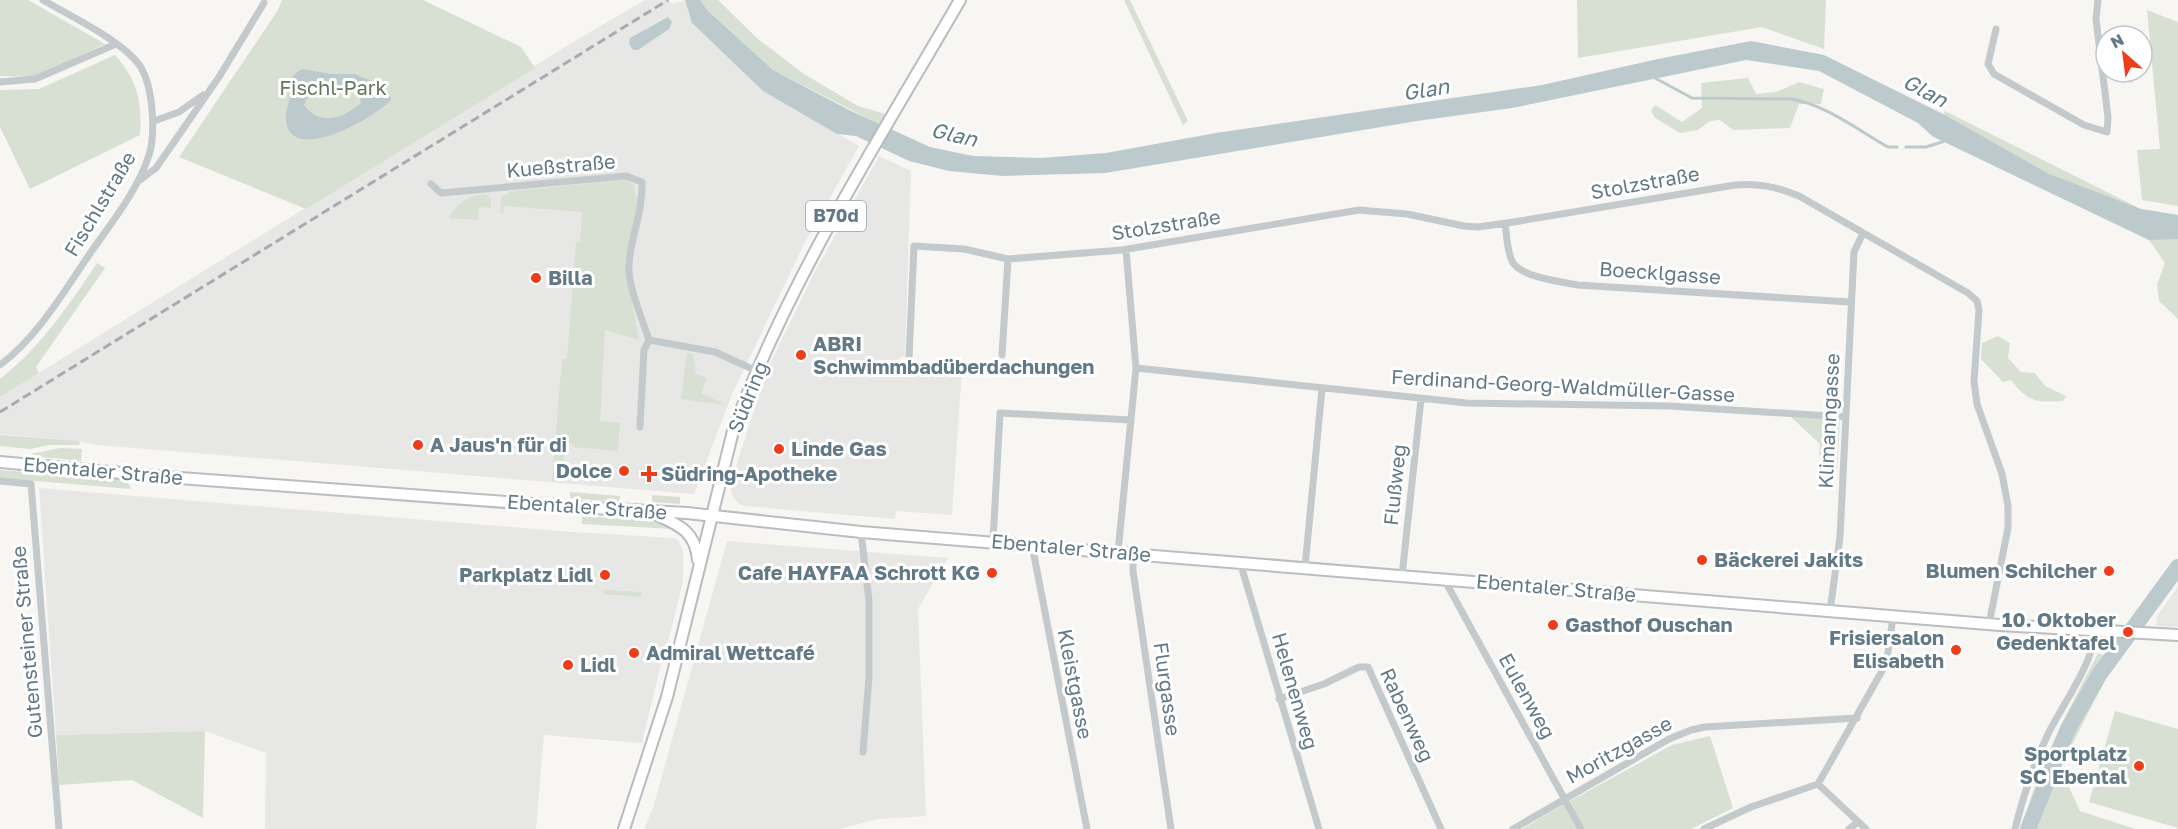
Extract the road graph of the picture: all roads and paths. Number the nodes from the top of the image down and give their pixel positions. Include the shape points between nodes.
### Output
1 (43, 0) edge
2 (960, 0) edge
3 (2098, 0) edge
4 (264, 3) dead end
5 (1996, 29) dead end
6 (116, 44) junction
7 (0, 82) edge
8 (207, 92) junction
9 (154, 121) junction
10 (138, 181) junction
11 (431, 184) dead end
12 (1505, 224) junction
13 (1863, 233) junction
14 (1126, 250) junction
15 (1008, 259) junction
16 (1850, 302) junction
17 (649, 340) junction
18 (1002, 354) dead end
19 (909, 358) dead end
20 (0, 365) edge
21 (1136, 368) junction
22 (757, 371) junction
23 (1322, 389) junction
24 (1421, 399) junction
25 (1846, 417) junction
26 (1131, 420) junction
27 (640, 427) dead end
28 (0, 462) edge
29 (0, 481) edge
30 (649, 511) junction
31 (711, 516) junction
32 (861, 532) junction
33 (993, 541) junction
34 (1032, 545) junction
35 (1118, 552) junction
36 (1133, 554) junction
37 (1240, 562) junction
38 (1305, 567) junction
39 (699, 570) junction
40 (1402, 576) junction
41 (1444, 579) junction
42 (1830, 611) junction
43 (1893, 617) junction
44 (1989, 624) junction
45 (2096, 632) junction
46 (2178, 635) edge
47 (1279, 699) junction
48 (1857, 718) junction
49 (863, 752) dead end
50 (1818, 784) junction
51 (1564, 799) junction
52 (1858, 822) junction
53 (59, 829) edge
54 (624, 829) edge
55 (1087, 829) edge
56 (1171, 829) edge
57 (1319, 829) edge
58 (1441, 829) edge
59 (1513, 829) edge
60 (1581, 829) edge
61 (1704, 829) edge
62 (1849, 829) edge
63 (1866, 829) edge
64 (2015, 829) edge

1 - 6 street, Fischlstraße
2 - 22 main road, Südring / B70d via 803,276
3 - 5 street via 2096,19 2108,132 2084,125 1994,74 1988,64
4 - 8 street
6 - 7 street via 35,79
6 - 9 street, Fischlstraße via 142,68
8 - 9 street via 179,112
8 - 10 street via 156,168
9 - 10 street, Fischlstraße via 149,154
10 - 20 street, Fischlstraße via 56,303 24,344
11 - 17 street, Kueßstraße via 441,193 626,176 642,183 643,201 629,276
12 - 13 street, Stolzstraße via 1753,184 1799,196
12 - 14 street, Stolzstraße via 1464,226 1407,214 1359,210
12 - 16 street, Boecklgasse via 1514,266 1549,280
13 - 16 street, Klimanngasse via 1854,252
13 - 44 street, Stolzstraße via 1968,293 1979,306 1974,381 1977,404 2002,474 2008,506 2008,528
14 - 15 street, Stolzstraße
14 - 21 street
15 - 18 street
15 - 19 street, Stolzstraße via 964,249 914,246
16 - 25 street, Klimanngasse
17 - 22 street via 715,352
17 - 27 street, Kueßstraße via 644,350
21 - 23 street, Ferdinand-Georg-Waldmüller-Gasse
21 - 26 street
22 - 31 main road, Südring / B70d via 733,431
23 - 24 street, Ferdinand-Georg-Waldmüller-Gasse
23 - 38 street
24 - 25 street, Ferdinand-Georg-Waldmüller-Gasse via 1669,406
24 - 40 street, Flußweg
25 - 42 street, Klimanngasse via 1840,537
26 - 33 street via 1000,413
26 - 35 street
28 - 30 main road, Ebentaler Straße
29 - 53 street, Gutensteiner Straße via 31,484
30 - 31 main road, Ebentaler Straße
30 - 39 main road via 691,536 697,547
31 - 32 main road, Ebentaler Straße
31 - 39 main road, Südring / B70d
32 - 33 main road, Ebentaler Straße
32 - 49 street via 869,601 869,677
33 - 34 main road, Ebentaler Straße
34 - 35 main road, Ebentaler Straße
34 - 55 street, Kleistgasse
35 - 36 main road, Ebentaler Straße
36 - 37 main road, Ebentaler Straße
36 - 56 street, Flurgasse
37 - 38 main road, Ebentaler Straße
37 - 47 street, Helenenweg
38 - 40 main road, Ebentaler Straße
39 - 54 main road, Südring / B70d via 667,697
40 - 41 main road, Ebentaler Straße
41 - 42 main road, Ebentaler Straße
41 - 51 street, Eulenweg
42 - 43 main road, Ebentaler Straße
43 - 44 main road, Ebentaler Straße
43 - 48 street via 1887,659
44 - 45 main road, Ebentaler Straße
45 - 46 main road, Ebentaler Straße
45 - 64 street via 2090,657 2042,748
47 - 57 street, Helenenweg
47 - 58 street, Rabenweg via 1359,667 1368,668
48 - 50 street
48 - 51 street, Moritzgasse via 1691,730
50 - 52 street
50 - 61 street via 1751,807
51 - 59 street, Moritzgasse
51 - 60 street, Eulenweg
52 - 62 street
52 - 63 street

